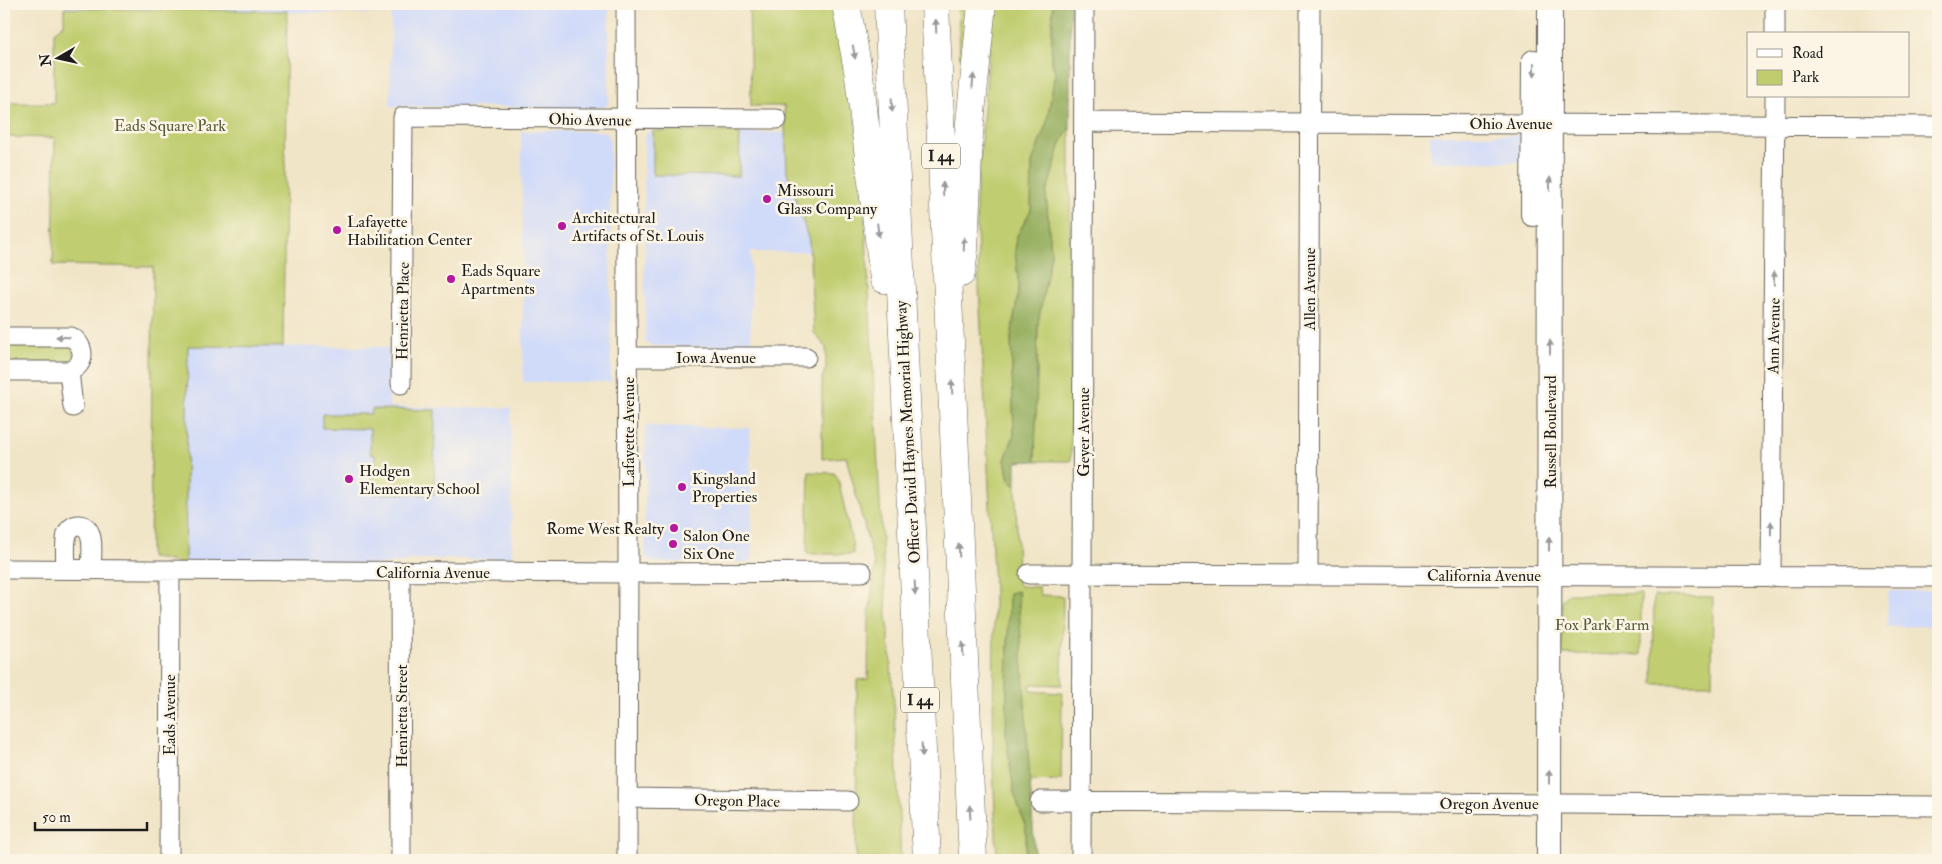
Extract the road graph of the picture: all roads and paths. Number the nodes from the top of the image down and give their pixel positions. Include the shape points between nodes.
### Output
1 (626, 4) edge
2 (846, 4) edge
3 (888, 4) edge
4 (935, 4) edge
5 (982, 4) edge
6 (1084, 4) edge
7 (1310, 4) edge
8 (1534, 4) edge
9 (1550, 4) edge
10 (1775, 4) edge
11 (1775, 32) edge
12 (1775, 98) edge
13 (403, 117) joint
14 (627, 119) junction
15 (777, 119) dead end
16 (1084, 122) junction
17 (1310, 122) junction
18 (1542, 123) junction
19 (1775, 124) junction
20 (1938, 126) edge
21 (948, 307) junction
22 (4, 337) edge
23 (628, 357) junction
24 (806, 357) dead end
25 (904, 366) junction
26 (4, 371) edge
27 (68, 371) junction
28 (401, 384) dead end
29 (72, 407) dead end
30 (4, 569) edge
31 (66, 570) junction
32 (91, 570) junction
33 (170, 570) junction
34 (400, 572) junction
35 (862, 572) dead end
36 (628, 573) junction
37 (1029, 574) dead end
38 (1082, 574) junction
39 (1308, 574) junction
40 (1541, 575) junction
41 (1771, 576) junction
42 (1938, 578) edge
43 (627, 798) junction
44 (848, 801) dead end
45 (1040, 801) dead end
46 (1082, 801) junction
47 (1541, 804) junction
48 (1938, 806) edge
49 (169, 860) edge
50 (401, 860) edge
51 (627, 860) edge
52 (927, 860) edge
53 (973, 860) edge
54 (1081, 860) edge
55 (1533, 860) edge
56 (1549, 860) edge

1 - 14 street, Lafayette Avenue
2 -> 25 highway via 859,76 886,290
3 -> 25 highway, Officer David Haynes Memorial Highway / I 44
21 -> 4 highway, I 44
21 -> 5 highway via 961,273 964,249 969,133
6 - 16 street, Geyer Avenue
7 - 17 street, Allen Avenue
8 -> 18 main road, Russell Boulevard
9 - 18 main road, Russell Boulevard
10 - 11 street
12 - 19 street, Ann Avenue
13 - 14 street, Ohio Avenue
13 - 28 street, Henrietta Place
14 - 15 street, Ohio Avenue
14 - 23 street, Lafayette Avenue
16 - 17 street, Ohio Avenue
16 - 38 street, Geyer Avenue
17 - 18 street, Ohio Avenue
17 - 39 street, Allen Avenue
18 - 19 street, Ohio Avenue
18 - 40 main road, Russell Boulevard
19 - 20 street, Ohio Avenue
41 -> 19 street, Ann Avenue
53 -> 21 highway, I 44
27 -> 22 street via 80,364 81,347 76,340 65,337
23 - 24 street, Iowa Avenue
23 - 36 street, Lafayette Avenue
25 -> 52 highway, Officer David Haynes Memorial Highway / I 44
26 - 27 street
27 - 29 street
30 - 31 street, California Avenue
31 - 32 street, California Avenue
31 - 32 street via 66,537 72,527 79,526 90,532
32 - 33 street, California Avenue
33 - 34 street, California Avenue
33 - 49 street, Eads Avenue
34 - 36 street, California Avenue
34 - 50 street, Henrietta Street
35 - 36 street, California Avenue
36 - 43 street, Lafayette Avenue
37 - 38 street, California Avenue
38 - 39 street, California Avenue
38 - 46 street, Geyer Avenue
39 - 40 street, California Avenue
40 - 41 street, California Avenue
40 - 47 main road, Russell Boulevard
41 - 42 street, California Avenue
43 - 44 street, Oregon Place
43 - 51 street, Lafayette Avenue
45 - 46 street, Oregon Avenue
46 - 47 street, Oregon Avenue
46 - 54 street, Geyer Avenue
47 - 48 street, Oregon Avenue
47 - 55 main road, Russell Boulevard
47 - 56 main road, Russell Boulevard

